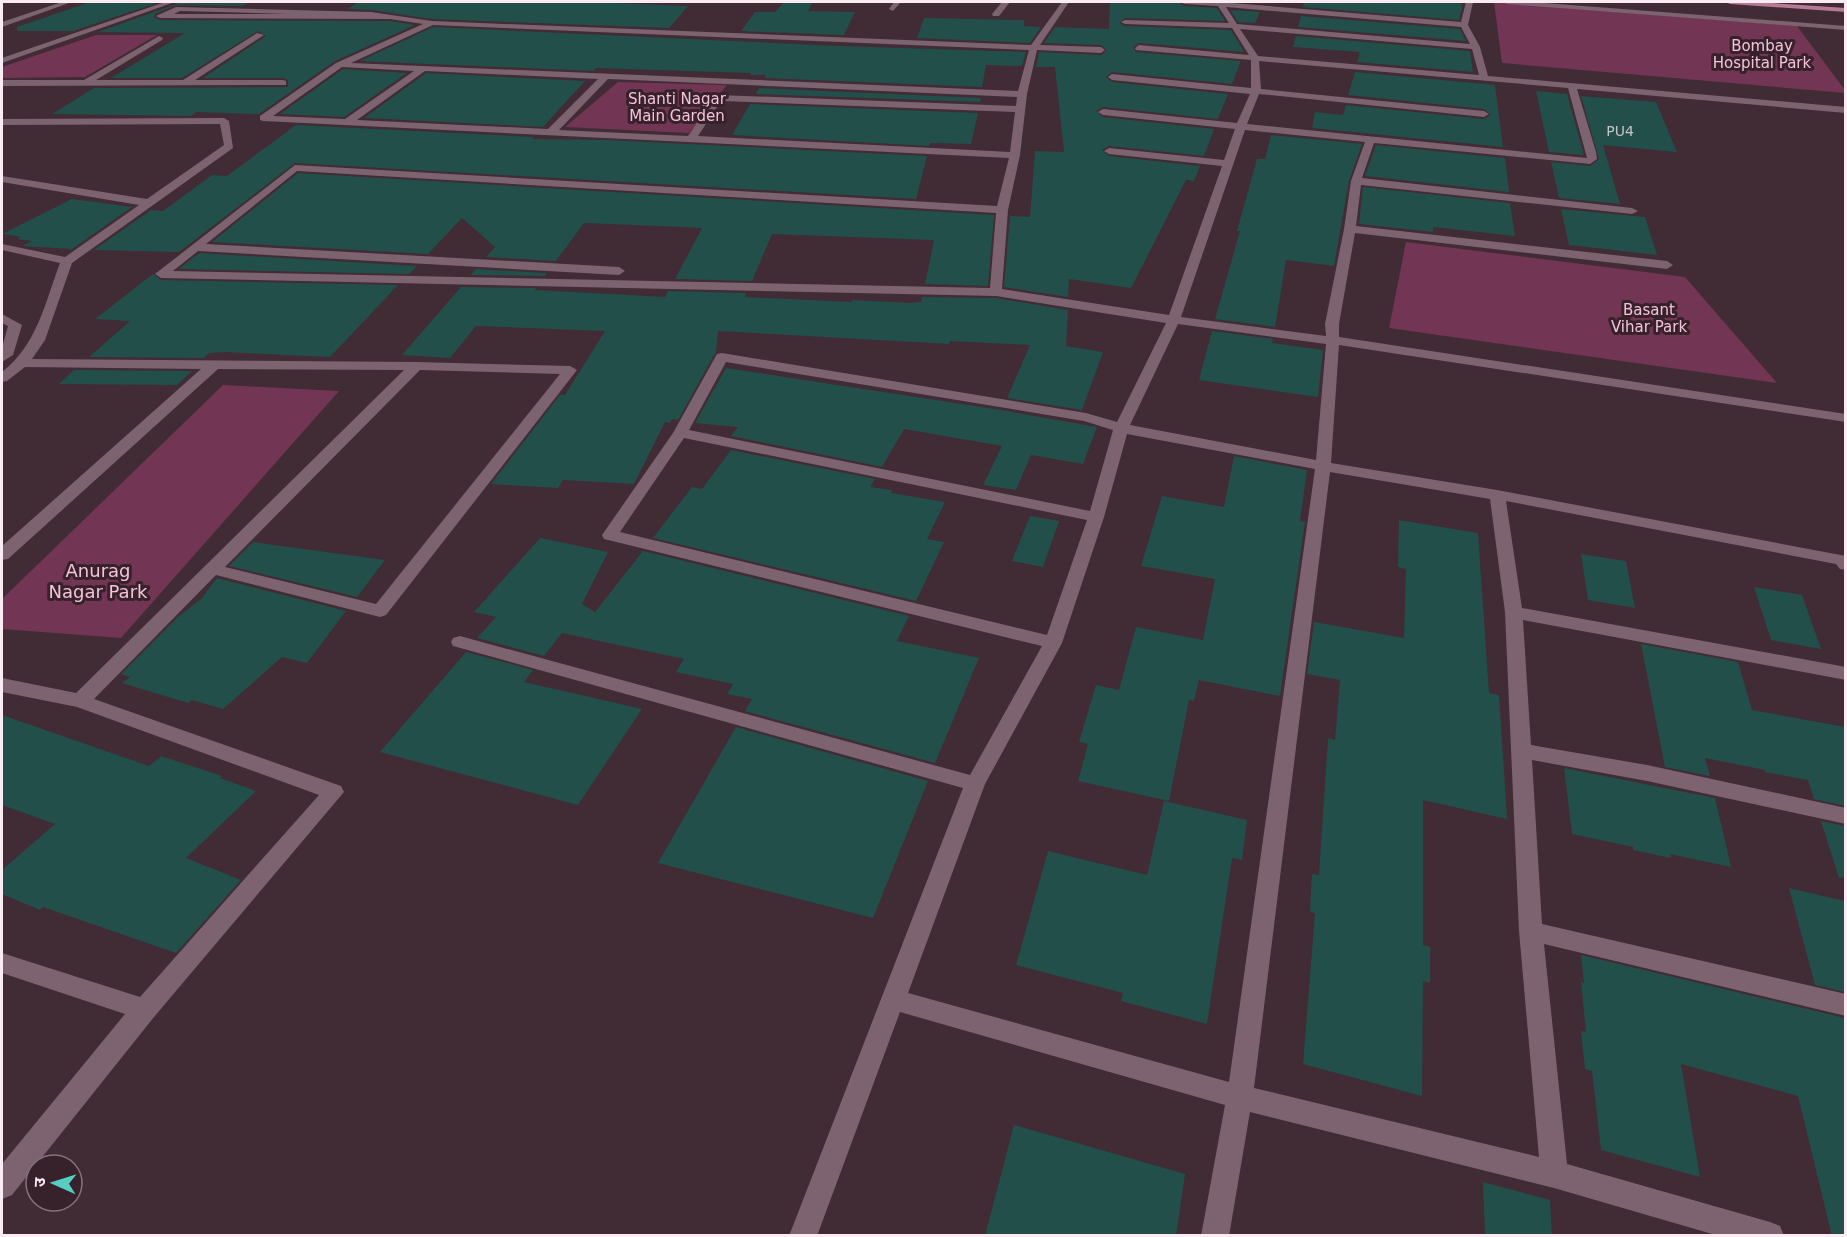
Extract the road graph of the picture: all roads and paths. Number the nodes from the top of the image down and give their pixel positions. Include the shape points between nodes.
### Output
1 (68, 2) edge
2 (171, 2) edge
3 (1006, 2) edge
4 (1065, 2) edge
5 (1184, 2) edge
6 (1470, 2) edge
7 (1507, 2) edge
8 (1730, 2) edge
9 (1830, 2) edge
10 (1845, 3) edge
11 (1220, 4) junction
12 (1845, 10) edge
13 (996, 14) dead end
14 (390, 17) junction
15 (1125, 21) dead end
16 (432, 23) junction
17 (2, 25) edge
18 (1464, 25) junction
19 (1236, 26) junction
20 (1845, 28) edge
21 (260, 35) dead end
22 (159, 38) dead end
23 (1034, 47) junction
24 (1476, 47) junction
25 (1139, 48) dead end
26 (1101, 50) dead end
27 (1255, 58) junction
28 (2, 61) edge
29 (339, 65) junction
30 (424, 68) junction
31 (606, 76) junction
32 (1112, 77) dead end
33 (1485, 80) junction
34 (731, 81) junction
35 (2, 82) edge
36 (87, 82) junction
37 (186, 82) junction
38 (283, 83) dead end
39 (1572, 86) junction
40 (1256, 91) junction
41 (1022, 94) junction
42 (718, 98) junction
43 (1020, 109) junction
44 (1845, 110) edge
45 (1102, 111) dead end
46 (1484, 114) dead end
47 (349, 121) junction
48 (2, 122) edge
49 (1241, 126) junction
50 (552, 131) junction
51 (692, 138) junction
52 (1370, 141) junction
53 (1109, 151) dead end
54 (1015, 155) junction
55 (1228, 164) junction
56 (2, 179) edge
57 (1356, 181) junction
58 (150, 203) junction
59 (1002, 210) junction
60 (1632, 211) dead end
61 (1350, 229) junction
62 (2, 247) edge
63 (196, 247) junction
64 (67, 261) junction
65 (505, 265) junction
66 (1667, 266) dead end
67 (433, 279) junction
68 (728, 285) junction
69 (996, 292) junction
70 (2, 318) edge
71 (1174, 320) junction
72 (38, 340) junction
73 (1333, 340) junction
74 (10, 341) junction
75 (2, 358) edge
76 (22, 363) junction
77 (214, 365) junction
78 (416, 366) junction
79 (2, 378) edge
80 (1845, 418) edge
81 (1121, 428) junction
82 (680, 433) junction
83 (1323, 466) junction
84 (1497, 495) junction
85 (1096, 517) junction
86 (2, 555) edge
87 (1845, 565) edge
88 (213, 569) junction
89 (1514, 612) junction
90 (460, 642) dead end
91 (1053, 643) junction
92 (1845, 674) edge
93 (2, 685) edge
94 (80, 701) junction
95 (1521, 751) junction
96 (975, 784) junction
97 (1845, 816) edge
98 (1531, 931) junction
99 (2, 963) edge
100 (895, 1000) junction
101 (1845, 1005) edge
102 (145, 1009) junction
103 (1240, 1097) junction
104 (1554, 1174) junction
105 (2, 1185) edge
106 (803, 1236) edge
107 (1215, 1236) edge
108 (1770, 1236) edge

1 - 17 street
2 - 28 street
3 - 13 street
4 - 23 street
5 - 11 street
6 - 18 street
7 - 20 street
8 - 12 main road
9 - 10 main road
11 - 18 street
11 - 19 street
14 - 14 street via 288,16 160,16 179,9
14 - 16 street
15 - 19 street
16 - 23 street
16 - 29 street
18 - 24 street
19 - 24 street
19 - 27 street
21 - 37 street
22 - 36 street
23 - 26 street
23 - 41 street
24 - 33 street
25 - 27 street
27 - 33 street
27 - 40 street
29 - 30 street
29 - 47 street via 263,118
30 - 31 street
30 - 47 street
31 - 34 street
31 - 50 street
32 - 40 street
33 - 39 street
34 - 41 street
34 - 42 street
35 - 36 street
36 - 37 street
37 - 38 street
39 - 44 street
39 - 52 street via 1592,159 1586,162
40 - 46 street
40 - 49 street
41 - 43 street
42 - 43 street
42 - 51 street
43 - 54 street
45 - 49 street
47 - 50 street
48 - 58 street via 224,121 229,146
49 - 52 street
49 - 55 street
50 - 51 street
51 - 54 street
52 - 57 street
53 - 55 street
54 - 59 street
55 - 71 street
56 - 58 street
57 - 60 street
57 - 61 street
58 - 64 street
59 - 63 street via 296,168
59 - 69 street
61 - 66 street
61 - 73 street via 1332,324
62 - 64 street
63 - 65 street
63 - 67 street via 161,274
64 - 72 street
65 - 67 street
65 - 68 street via 708,276
67 - 68 street
68 - 69 street
69 - 71 street
70 - 74 street via 15,325
71 - 73 street
71 - 81 street
72 - 74 street
72 - 76 street
73 - 80 street
73 - 83 street
74 - 75 street
76 - 77 street
76 - 79 street
77 - 78 street
77 - 86 street
78 - 88 street
78 - 88 street via 570,370 380,611
81 - 82 street via 1086,417 722,357
81 - 83 street
81 - 85 street
82 - 85 street
82 - 91 street via 610,535
83 - 84 street
83 - 103 street
84 - 87 street via 1842,560
84 - 89 street
85 - 91 street
88 - 94 street
89 - 92 street
89 - 95 street
90 - 96 street
91 - 96 street
93 - 94 street
94 - 102 street via 334,792
95 - 97 street via 1647,773
95 - 98 street
96 - 100 street
98 - 101 street
98 - 104 street
99 - 102 street
100 - 103 street
100 - 106 street
102 - 105 street
103 - 104 street
103 - 107 street
104 - 108 street

